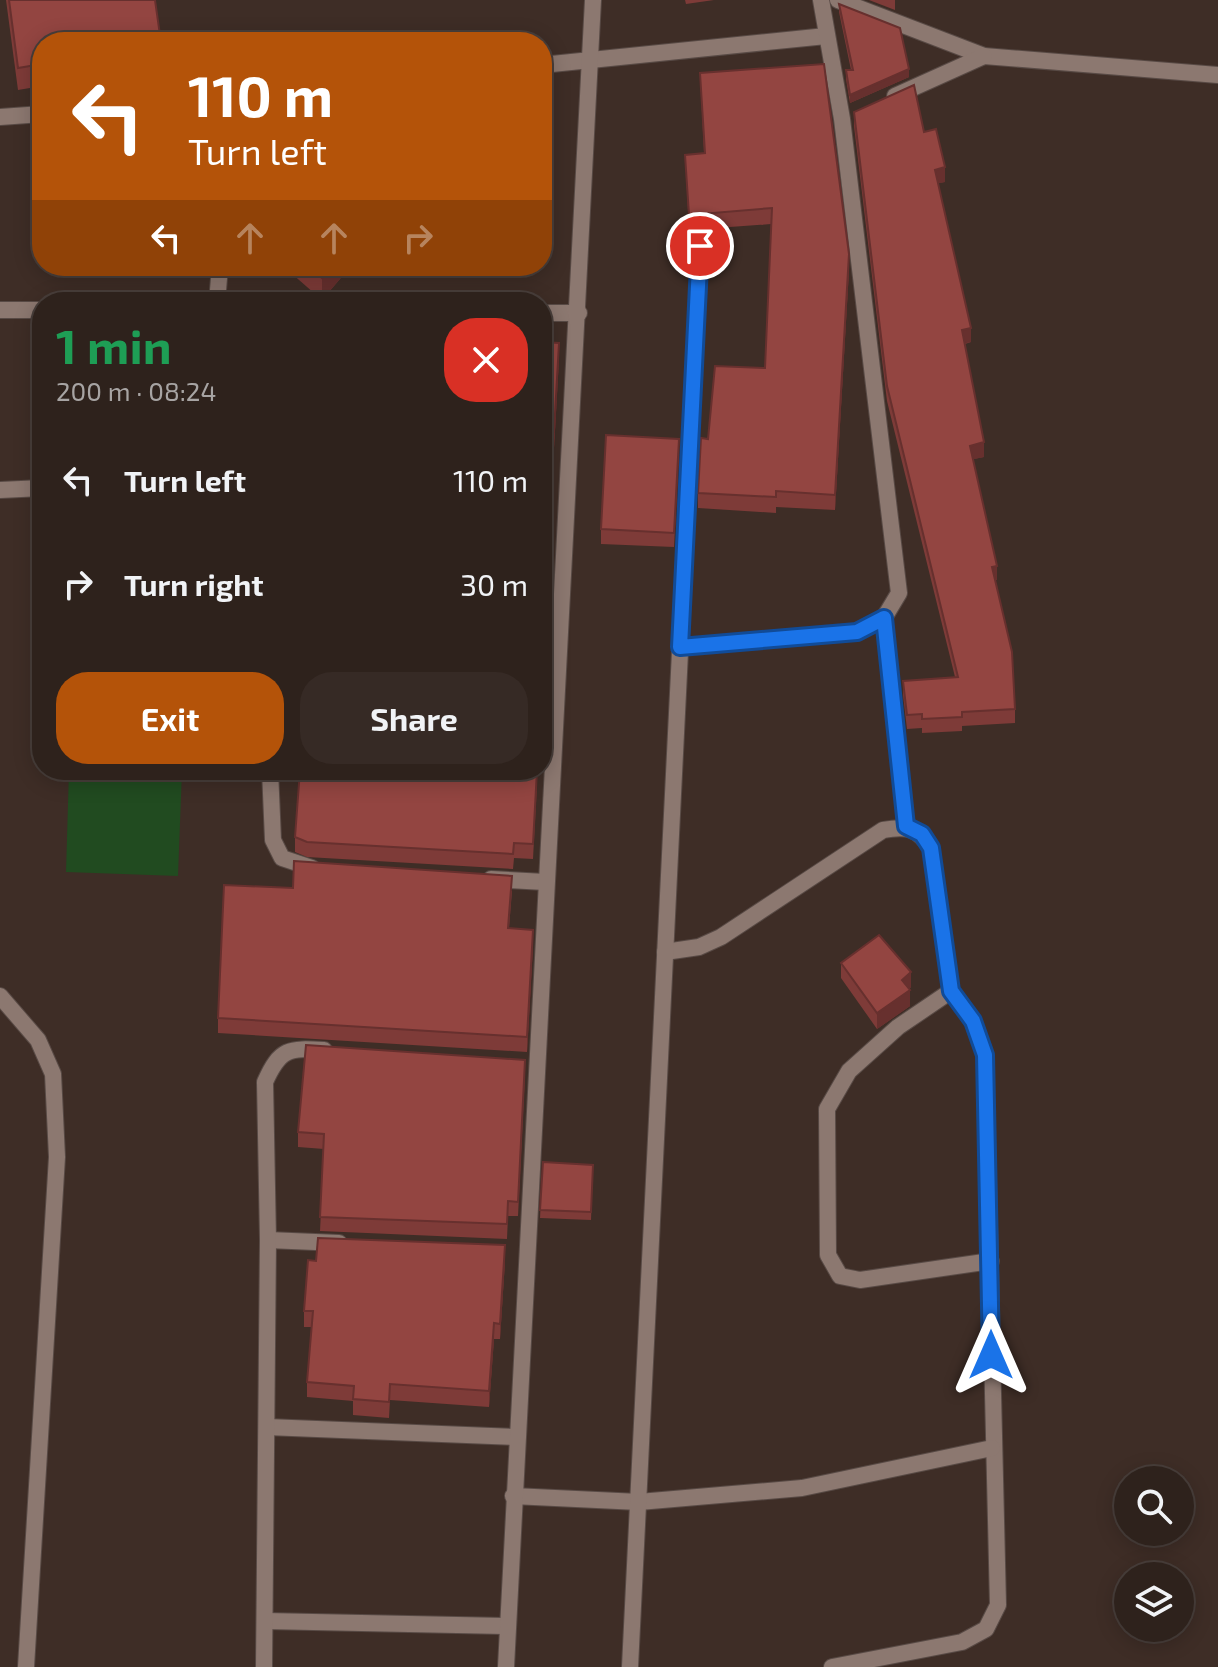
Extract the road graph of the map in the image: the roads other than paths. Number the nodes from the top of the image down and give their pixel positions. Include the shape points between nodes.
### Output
1 (593, 0) edge
2 (821, 0) edge
3 (838, 0) edge
4 (826, 36) junction
5 (984, 56) junction
6 (589, 59) junction
7 (552, 64) edge
8 (1218, 75) edge
9 (886, 99) edge
10 (32, 115) edge
11 (0, 117) edge
12 (700, 246) dead end
13 (0, 310) edge
14 (32, 310) edge
15 (552, 313) edge
16 (579, 313) junction
17 (32, 488) edge
18 (0, 490) edge
19 (884, 618) junction
20 (552, 633) edge
21 (680, 647) junction
22 (270, 780) edge
23 (547, 780) edge
24 (906, 826) junction
25 (334, 870) edge
26 (470, 878) edge
27 (545, 882) junction
28 (665, 952) junction
29 (951, 991) junction
30 (0, 996) edge
31 (339, 1051) edge
32 (268, 1240) junction
33 (359, 1244) edge
34 (991, 1261) junction
35 (267, 1427) junction
36 (516, 1437) junction
37 (992, 1448) junction
38 (513, 1496) junction
39 (639, 1502) junction
40 (265, 1621) junction
41 (505, 1626) junction
42 (26, 1667) edge
43 (264, 1667) edge
44 (506, 1667) edge
45 (630, 1667) edge
46 (832, 1667) edge

1 - 6 street
2 - 4 street
3 - 5 street
4 - 6 street
4 - 19 street via 849,116 899,593
5 - 8 street
5 - 9 street
6 - 7 street
6 - 16 street
10 - 11 street
12 - 21 street
13 - 14 street
15 - 16 street
16 - 20 street
17 - 18 street
19 - 21 street via 857,632
19 - 24 street
21 - 28 street
22 - 25 street via 273,840 282,858 304,868
23 - 27 street
24 - 28 street via 883,830 721,937
24 - 29 street via 922,834 931,848
26 - 27 street
27 - 36 street via 528,1063
28 - 39 street
29 - 34 street via 973,1021 985,1055
29 - 34 street via 898,1027 849,1071 827,1109 828,1255 840,1276 860,1280
30 - 42 street via 38,1040 53,1074 57,1157
31 - 32 street via 294,1048 275,1059 265,1082
32 - 33 street
32 - 35 street
34 - 37 street
35 - 36 street
35 - 40 street
36 - 38 street
37 - 39 street via 802,1488
37 - 46 street via 998,1605 986,1629 962,1642
38 - 39 street
38 - 41 street
39 - 45 street
40 - 41 street
40 - 43 street
41 - 44 street

